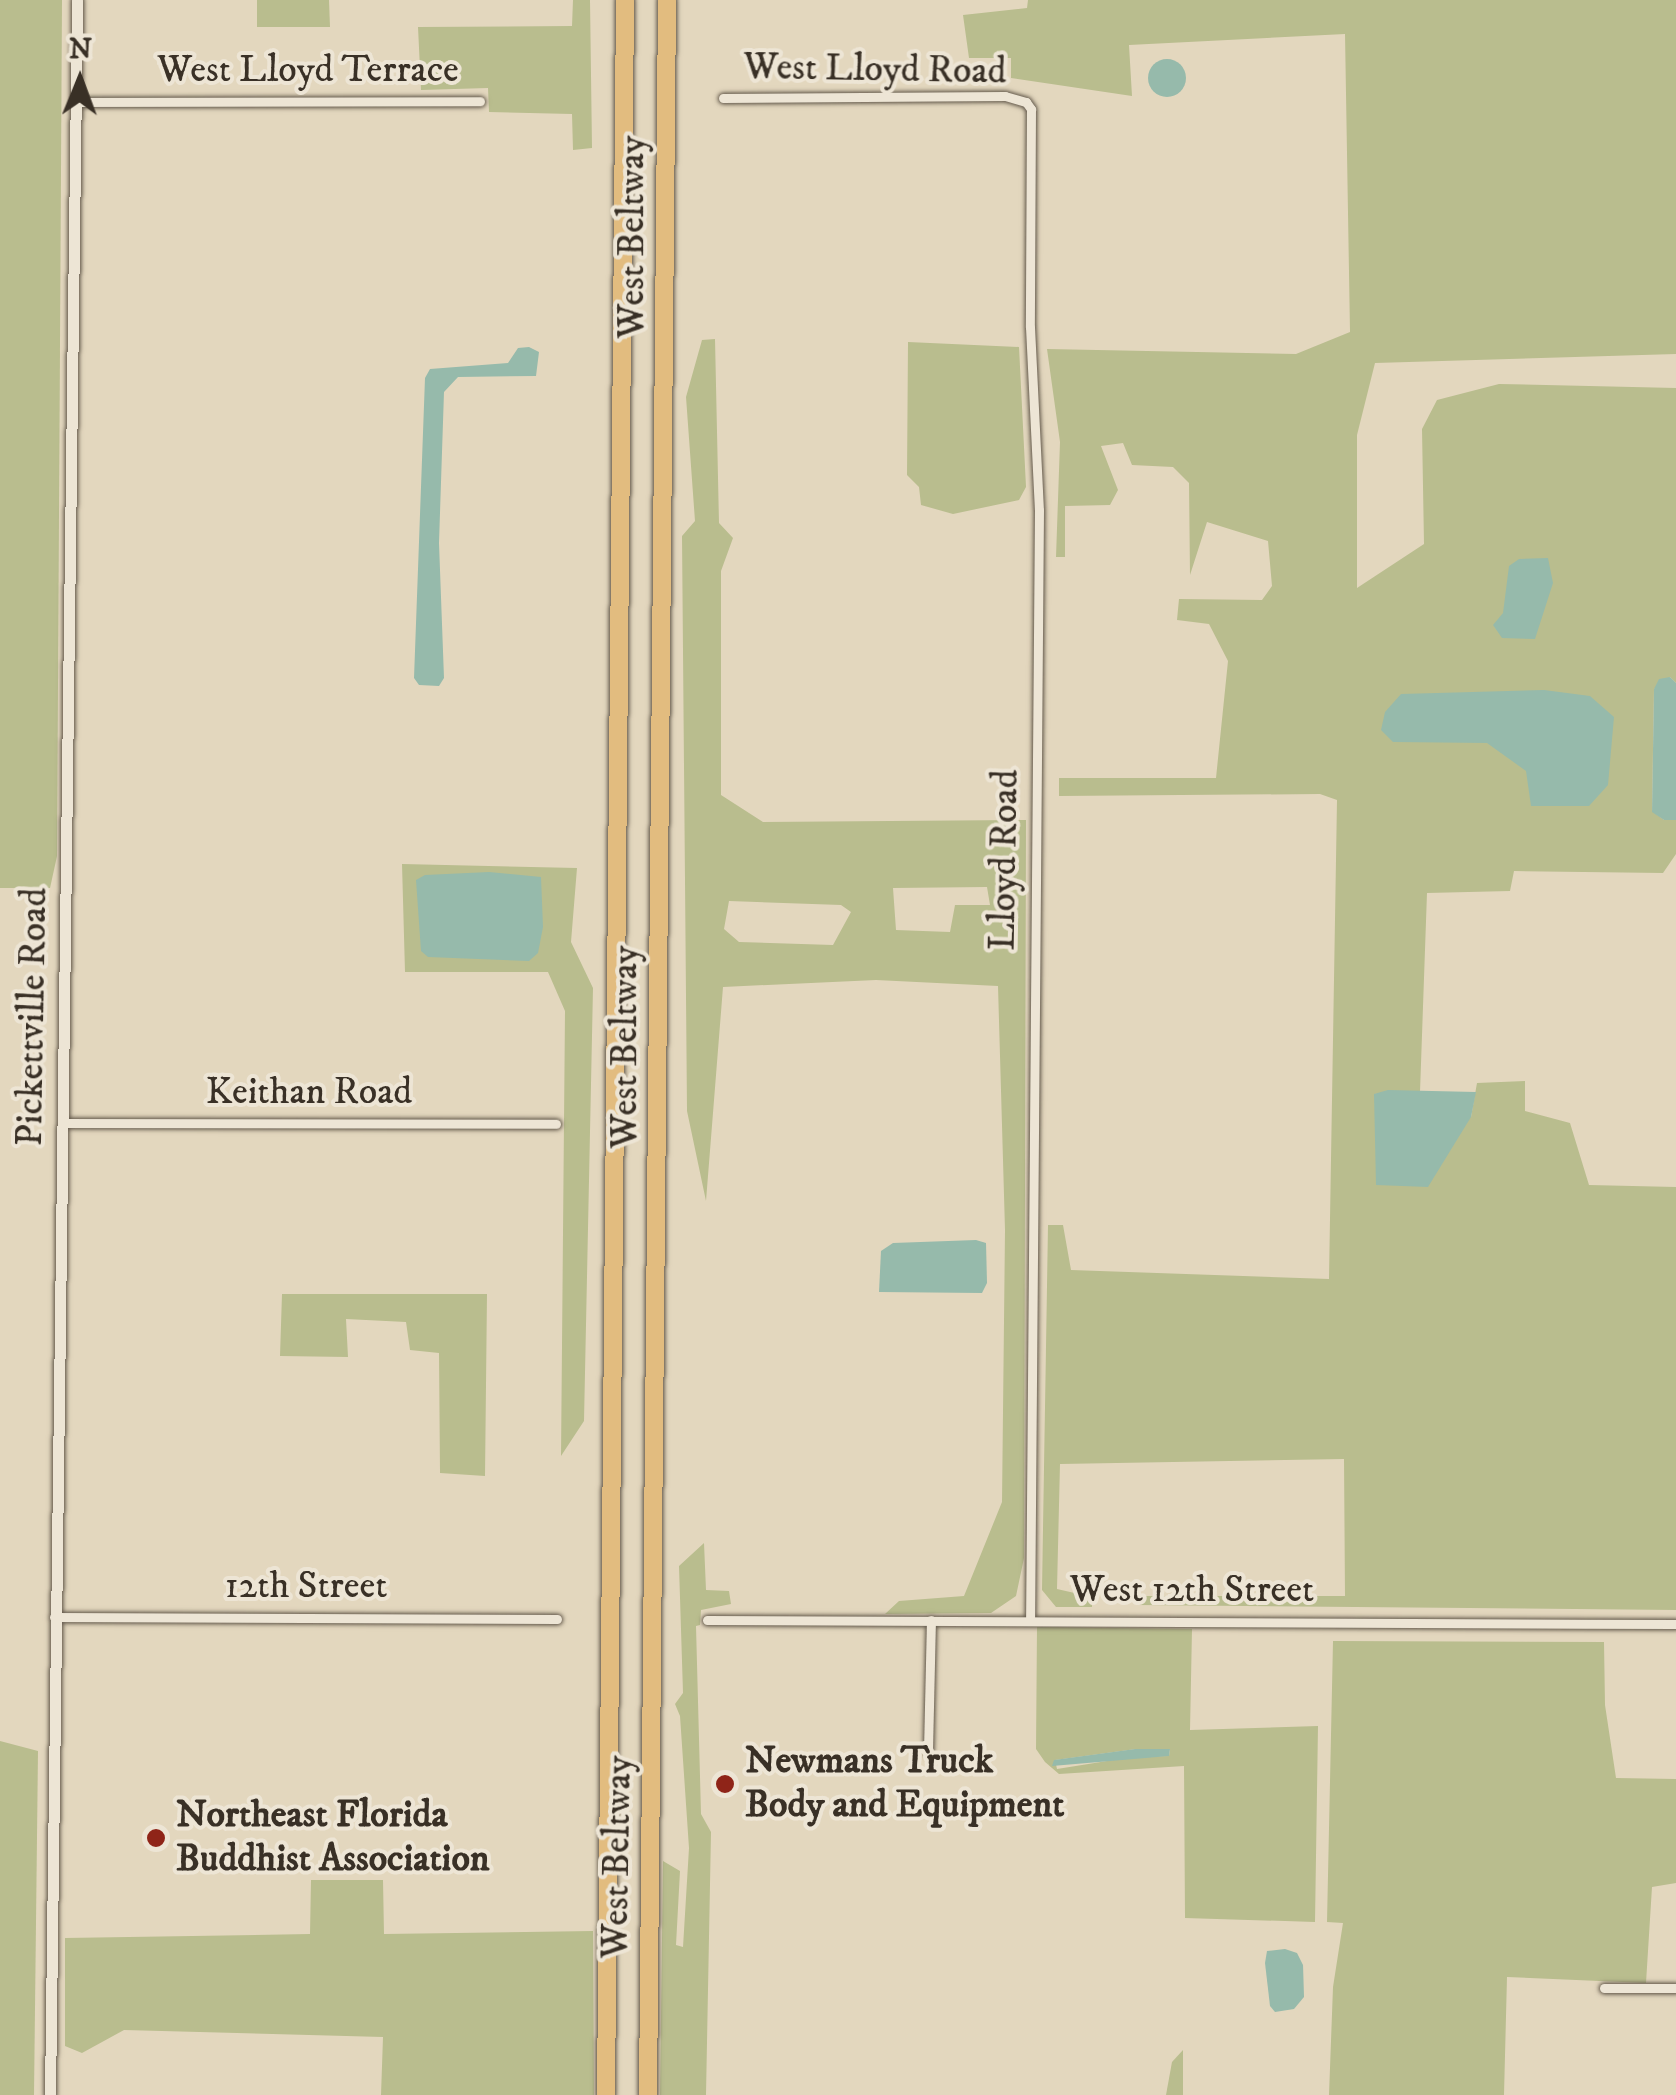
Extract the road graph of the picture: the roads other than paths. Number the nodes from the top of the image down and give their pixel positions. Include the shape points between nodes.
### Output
1 (77, 0) edge
2 (624, 0) edge
3 (668, 0) edge
4 (723, 98) dead end
5 (480, 101) dead end
6 (76, 102) junction
7 (1026, 102) joint
8 (62, 1122) junction
9 (556, 1124) dead end
10 (54, 1617) junction
11 (557, 1619) dead end
12 (707, 1620) dead end
13 (931, 1620) junction
14 (1030, 1620) junction
15 (1676, 1624) edge
16 (928, 1751) dead end
17 (1604, 1988) dead end
18 (1676, 1988) edge
19 (50, 2095) edge
20 (606, 2095) edge
21 (648, 2095) edge

1 - 6 street, Pickettville Road
2 - 20 highway, West Beltway
3 - 21 highway, West Beltway
4 - 7 street, West Lloyd Road via 1005,96
5 - 6 street, West Lloyd Terrace
6 - 8 street, Pickettville Road
7 - 14 street, Lloyd Road via 1034,122 1030,327 1038,510
8 - 9 street, Keithan Road
8 - 10 street, Pickettville Road
10 - 11 street, 12th Street
10 - 19 street, Pickettville Road
12 - 13 street, West 12th Street
13 - 14 street, West 12th Street
13 - 16 street
14 - 15 street, West 12th Street
17 - 18 street

